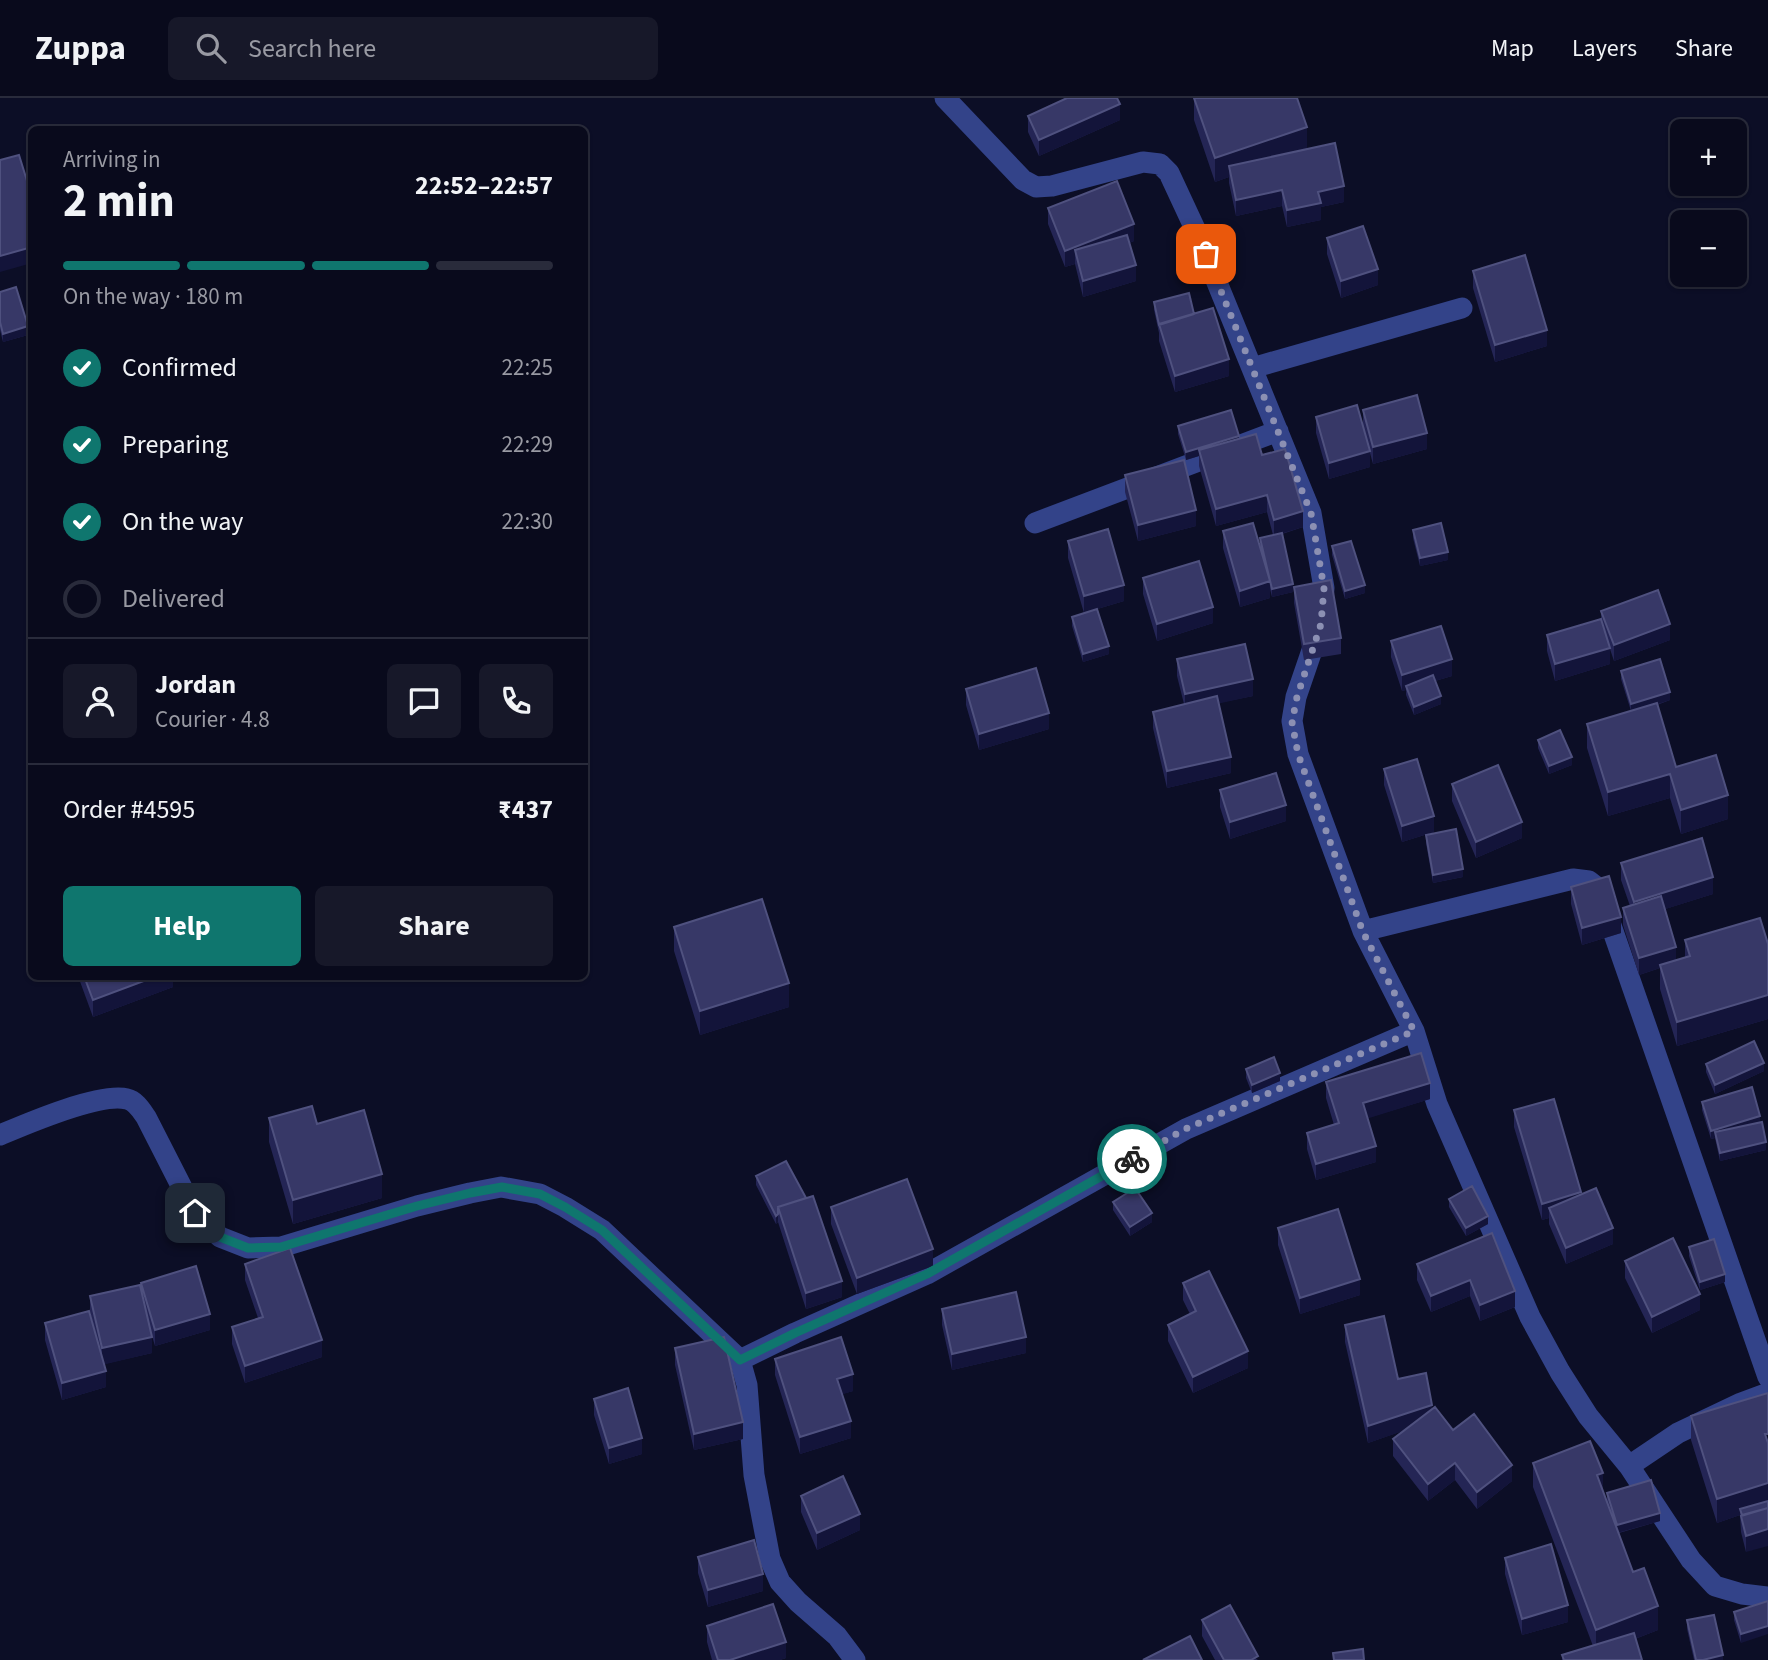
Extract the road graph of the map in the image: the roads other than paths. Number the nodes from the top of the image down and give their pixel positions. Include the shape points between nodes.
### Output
1 (945, 98) edge
2 (1462, 308) dead end
3 (1252, 368) junction
4 (1278, 431) junction
5 (1035, 523) dead end
6 (1363, 932) junction
7 (1414, 1031) junction
8 (0, 1135) edge
9 (740, 1360) junction
10 (1768, 1377) edge
11 (1768, 1393) edge
12 (1629, 1466) junction
13 (1768, 1597) edge
14 (855, 1660) edge

1 - 3 street via 1023,180 1036,187 1143,162 1160,163 1196,231
2 - 3 street
3 - 4 street
4 - 5 street
4 - 6 street via 1311,513 1324,588 1321,624 1292,722 1298,754
6 - 7 street
6 - 10 street via 1573,879 1589,881 1598,888
7 - 9 street via 1185,1129 927,1274
7 - 12 street via 1437,1104 1530,1317 1588,1416
8 - 9 street via 79,1106 127,1099 146,1117 195,1213 220,1237 248,1248 281,1247 417,1206 502,1187 540,1194 602,1230
9 - 14 street via 770,1559 780,1582 837,1636
11 - 12 street via 1678,1433
12 - 13 street via 1691,1560 1714,1586

